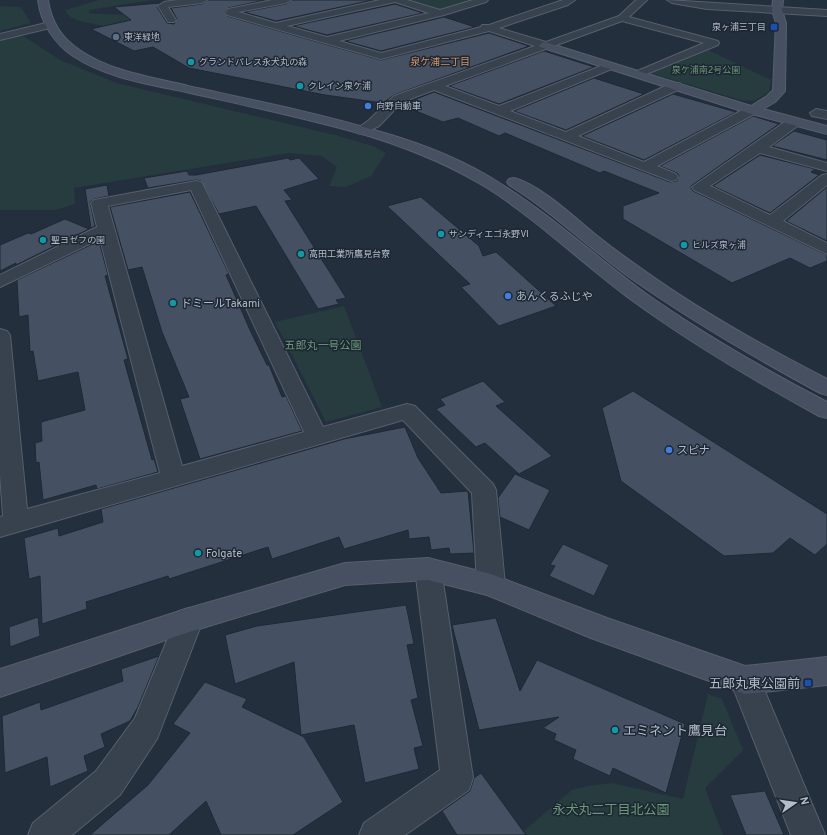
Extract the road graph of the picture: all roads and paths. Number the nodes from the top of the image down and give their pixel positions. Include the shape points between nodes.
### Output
1 (43, 0) edge
2 (202, 0) edge
3 (286, 0) edge
4 (393, 0) edge
5 (396, 0) edge
6 (483, 0) edge
7 (570, 0) edge
8 (642, 0) edge
9 (672, 0) edge
10 (709, 3) edge
11 (778, 5) edge
12 (441, 13) junction
13 (827, 13) edge
14 (698, 17) dead end
15 (622, 18) junction
16 (171, 20) dead end
17 (276, 26) junction
18 (489, 28) junction
19 (53, 29) junction
20 (0, 37) edge
21 (326, 40) junction
22 (544, 45) junction
23 (610, 66) junction
24 (639, 74) junction
25 (435, 86) junction
26 (676, 86) junction
27 (752, 110) junction
28 (498, 111) junction
29 (794, 122) junction
30 (368, 126) junction
31 (827, 130) edge
32 (565, 137) junction
33 (758, 148) junction
34 (827, 166) edge
35 (644, 167) junction
36 (671, 177) dead end
37 (827, 178) edge
38 (772, 222) junction
39 (107, 229) junction
40 (827, 249) edge
41 (0, 282) edge
42 (0, 335) edge
43 (827, 388) edge
44 (827, 411) edge
45 (317, 437) junction
46 (173, 478) junction
47 (8, 525) edge
48 (428, 569) junction
49 (491, 584) junction
50 (189, 620) junction
51 (827, 671) edge
52 (745, 680) junction
53 (0, 683) edge
54 (45, 835) edge
55 (376, 835) edge
56 (808, 835) edge

1 - 19 street via 44,14
2 - 16 street via 162,6
3 - 17 street via 231,11 230,14
4 - 17 street
5 - 12 street
6 - 12 street
7 - 18 street
8 - 15 street
9 - 10 street
10 - 11 street
10 - 14 street
11 - 13 street
11 - 27 street via 784,23 779,91
12 - 18 street
12 - 21 street
15 - 22 street
15 - 24 street via 686,31 714,43
17 - 21 street
18 - 21 street via 381,56
18 - 22 street
19 - 20 street
19 - 30 street via 77,54 113,70 165,84
22 - 23 street
22 - 25 street
23 - 24 street
23 - 28 street
24 - 26 street
25 - 28 street
25 - 30 street via 398,99
26 - 27 street
26 - 32 street
27 - 29 street
27 - 35 street
28 - 32 street
29 - 31 street
29 - 33 street
30 - 43 street via 448,150 519,185 556,210 613,256 699,316
30 - 44 street via 479,177 515,200 656,309 788,391
32 - 35 street
33 - 34 street
33 - 38 street via 699,187
35 - 36 street
37 - 38 street
38 - 40 street
39 - 41 street
39 - 45 street via 99,203 196,185
39 - 46 street
42 - 47 street
45 - 46 street
45 - 49 street via 407,411 484,490
46 - 47 street
48 - 49 street
48 - 50 street via 345,574
48 - 55 street via 457,778
49 - 52 street via 608,632
50 - 53 street
50 - 54 street via 146,728 108,783
51 - 52 street
52 - 56 street

